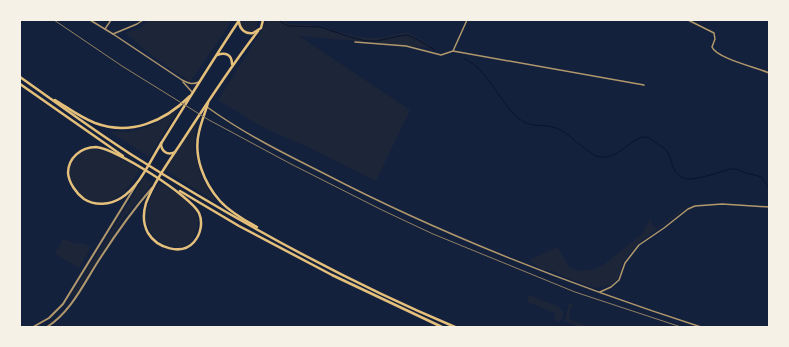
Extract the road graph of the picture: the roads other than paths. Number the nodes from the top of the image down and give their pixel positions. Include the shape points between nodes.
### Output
1 (90, 20) edge
2 (111, 20) edge
3 (144, 20) edge
4 (263, 20) edge
5 (467, 20) edge
6 (688, 20) edge
7 (239, 21) edge
8 (105, 29) junction
9 (258, 32) junction
10 (113, 34) junction
11 (355, 42) dead end
12 (453, 51) junction
13 (217, 55) junction
14 (232, 64) junction
15 (769, 73) edge
16 (20, 77) edge
17 (182, 80) junction
18 (200, 81) junction
19 (20, 84) edge
20 (644, 85) dead end
21 (34, 87) junction
22 (193, 93) junction
23 (210, 99) junction
24 (207, 107) junction
25 (162, 143) junction
26 (176, 151) junction
27 (128, 160) junction
28 (141, 177) junction
29 (155, 184) junction
30 (165, 184) junction
31 (769, 207) edge
32 (285, 245) junction
33 (600, 292) junction
34 (33, 327) edge
35 (47, 327) edge
36 (442, 327) edge
37 (455, 327) edge
38 (701, 327) edge

1 - 8 street
2 - 8 street
3 - 10 street
4 - 9 highway
5 - 12 street
6 - 15 street via 714,34 714,51
7 - 9 highway via 246,33
7 - 13 highway
8 - 10 street
9 - 14 highway
10 - 17 street
11 - 12 street via 406,46 441,55
12 - 20 street
13 - 14 highway via 228,54
13 - 18 highway
14 - 23 highway
16 - 21 highway
17 - 18 street via 195,84
17 - 22 street
18 - 22 highway
19 - 27 highway
21 - 22 highway via 85,118 118,128 141,126 155,121 178,107
21 - 32 highway via 131,155 209,203
22 - 25 highway
23 - 24 highway
23 - 26 highway
24 - 32 highway via 197,146 201,169 208,184 229,209
24 - 33 street via 271,146 393,208 492,252
25 - 26 highway via 165,152 172,154
25 - 28 highway
26 - 29 highway
27 - 28 highway via 102,148 89,148 78,153 69,168 74,190 83,198 103,204 122,197
27 - 30 highway
28 - 34 street via 63,304 52,315
29 - 30 highway via 144,210 145,226 152,238 164,246 178,250 191,245 199,234 201,220 194,205
29 - 35 street via 130,213 60,318
30 - 36 highway via 332,275
31 - 33 street via 722,204 688,208 639,245 626,263 619,280
32 - 37 highway via 377,292
33 - 38 street

